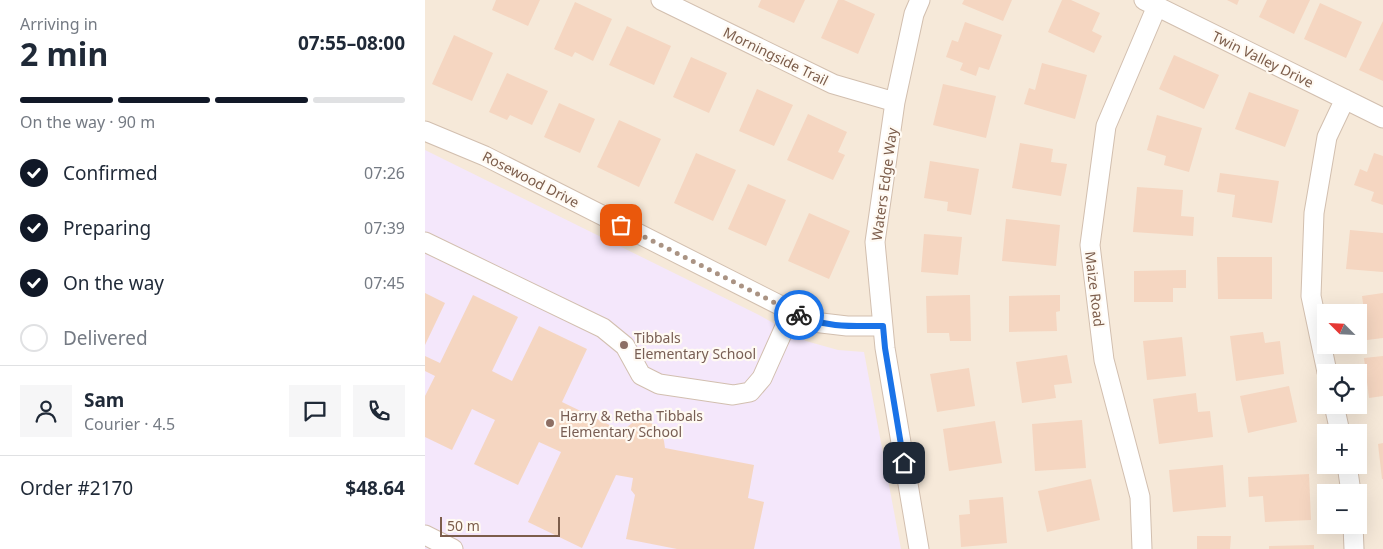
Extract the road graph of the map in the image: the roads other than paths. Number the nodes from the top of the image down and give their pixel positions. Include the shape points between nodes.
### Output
1 (661, 0) edge
2 (920, 0) edge
3 (1150, 3) edge
4 (1345, 99) junction
5 (895, 102) junction
6 (1383, 118) edge
7 (425, 131) edge
8 (425, 242) edge
9 (792, 311) junction
10 (883, 326) junction
11 (1325, 364) edge
12 (1353, 534) edge
13 (425, 535) edge
14 (453, 549) edge
15 (919, 549) edge
16 (1142, 549) edge
17 (1354, 549) edge

1 - 5 street, Morningside Trail via 833,84
2 - 5 street, Waters Edge Way
3 - 4 street, Twin Valley Drive
3 - 16 street, Maize Road via 1106,126 1089,245 1104,360 1140,497
4 - 6 street, Twin Valley Drive
4 - 11 street via 1327,137 1314,213 1311,296
5 - 10 street, Waters Edge Way via 875,242
7 - 9 street, Rosewood Drive via 485,156
8 - 9 street via 603,328 625,346 641,375 659,384 733,395 750,392 762,378
9 - 10 street, Rosewood Drive via 813,322
10 - 15 street, Waters Edge Way
12 - 17 street
13 - 14 street

